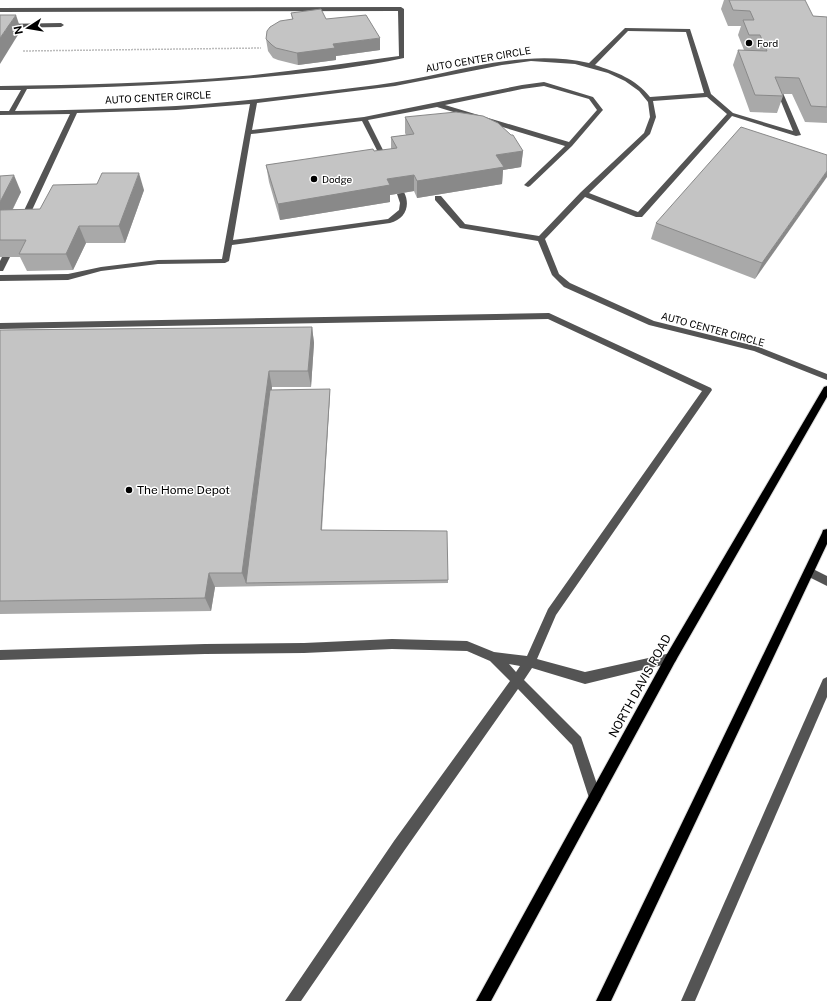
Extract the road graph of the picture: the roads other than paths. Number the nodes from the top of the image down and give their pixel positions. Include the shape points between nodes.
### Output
1 (0, 10) edge
2 (0, 26) edge
3 (60, 26) dead end
4 (591, 65) junction
5 (0, 88) edge
6 (25, 88) junction
7 (781, 94) edge
8 (708, 95) junction
9 (649, 98) junction
10 (254, 101) junction
11 (437, 105) junction
12 (74, 112) junction
13 (0, 113) edge
14 (11, 113) junction
15 (731, 114) junction
16 (364, 119) junction
17 (248, 132) junction
18 (570, 144) junction
19 (388, 166) edge
20 (528, 185) dead end
21 (401, 194) edge
22 (584, 194) junction
23 (438, 198) edge
24 (20, 226) edge
25 (541, 239) junction
26 (228, 243) junction
27 (6, 257) edge
28 (0, 269) edge
29 (0, 278) edge
30 (0, 326) edge
31 (827, 377) edge
32 (827, 389) edge
33 (827, 534) edge
34 (809, 572) junction
35 (827, 581) edge
36 (0, 655) edge
37 (494, 657) junction
38 (670, 658) junction
39 (530, 662) junction
40 (517, 680) junction
41 (827, 683) edge
42 (595, 796) junction
43 (292, 1001) edge
44 (483, 1001) edge
45 (603, 1001) edge
46 (688, 1001) edge

1 - 6 street via 400,9 402,58 278,74 170,83
2 - 3 street
4 - 8 street via 627,29 688,30
4 - 9 street, AUTO CENTER CIRCLE via 632,82
4 - 10 street, AUTO CENTER CIRCLE via 560,60 523,60 366,88
5 - 6 street
6 - 14 street
7 - 15 street via 798,135
8 - 9 street
8 - 15 street
9 - 22 street via 654,116 647,134
10 - 12 street, AUTO CENTER CIRCLE via 177,108
10 - 17 street
11 - 16 street
11 - 18 street
11 - 18 street via 544,84 591,98 600,110
12 - 14 street, AUTO CENTER CIRCLE
12 - 24 street
13 - 14 street, AUTO CENTER CIRCLE
15 - 22 street via 638,214
16 - 17 street
16 - 19 street
17 - 26 street
18 - 20 street
21 - 26 street via 404,209 399,216 390,221
22 - 25 street
23 - 25 street via 463,226
25 - 31 street, AUTO CENTER CIRCLE via 556,275 567,285 652,323 756,350
26 - 29 street via 224,261 158,262 101,269 68,277
27 - 28 street
30 - 39 street via 549,316 708,390 552,612
32 - 38 main road, NORTH DAVIS ROAD
33 - 34 main road
34 - 35 street
34 - 45 main road
36 - 37 street via 392,644 467,646
37 - 39 street
37 - 40 street
38 - 39 street via 585,678
38 - 42 main road, NORTH DAVIS ROAD
39 - 40 street
40 - 42 street via 577,741
40 - 43 street
41 - 46 street
42 - 44 main road, NORTH DAVIS ROAD

